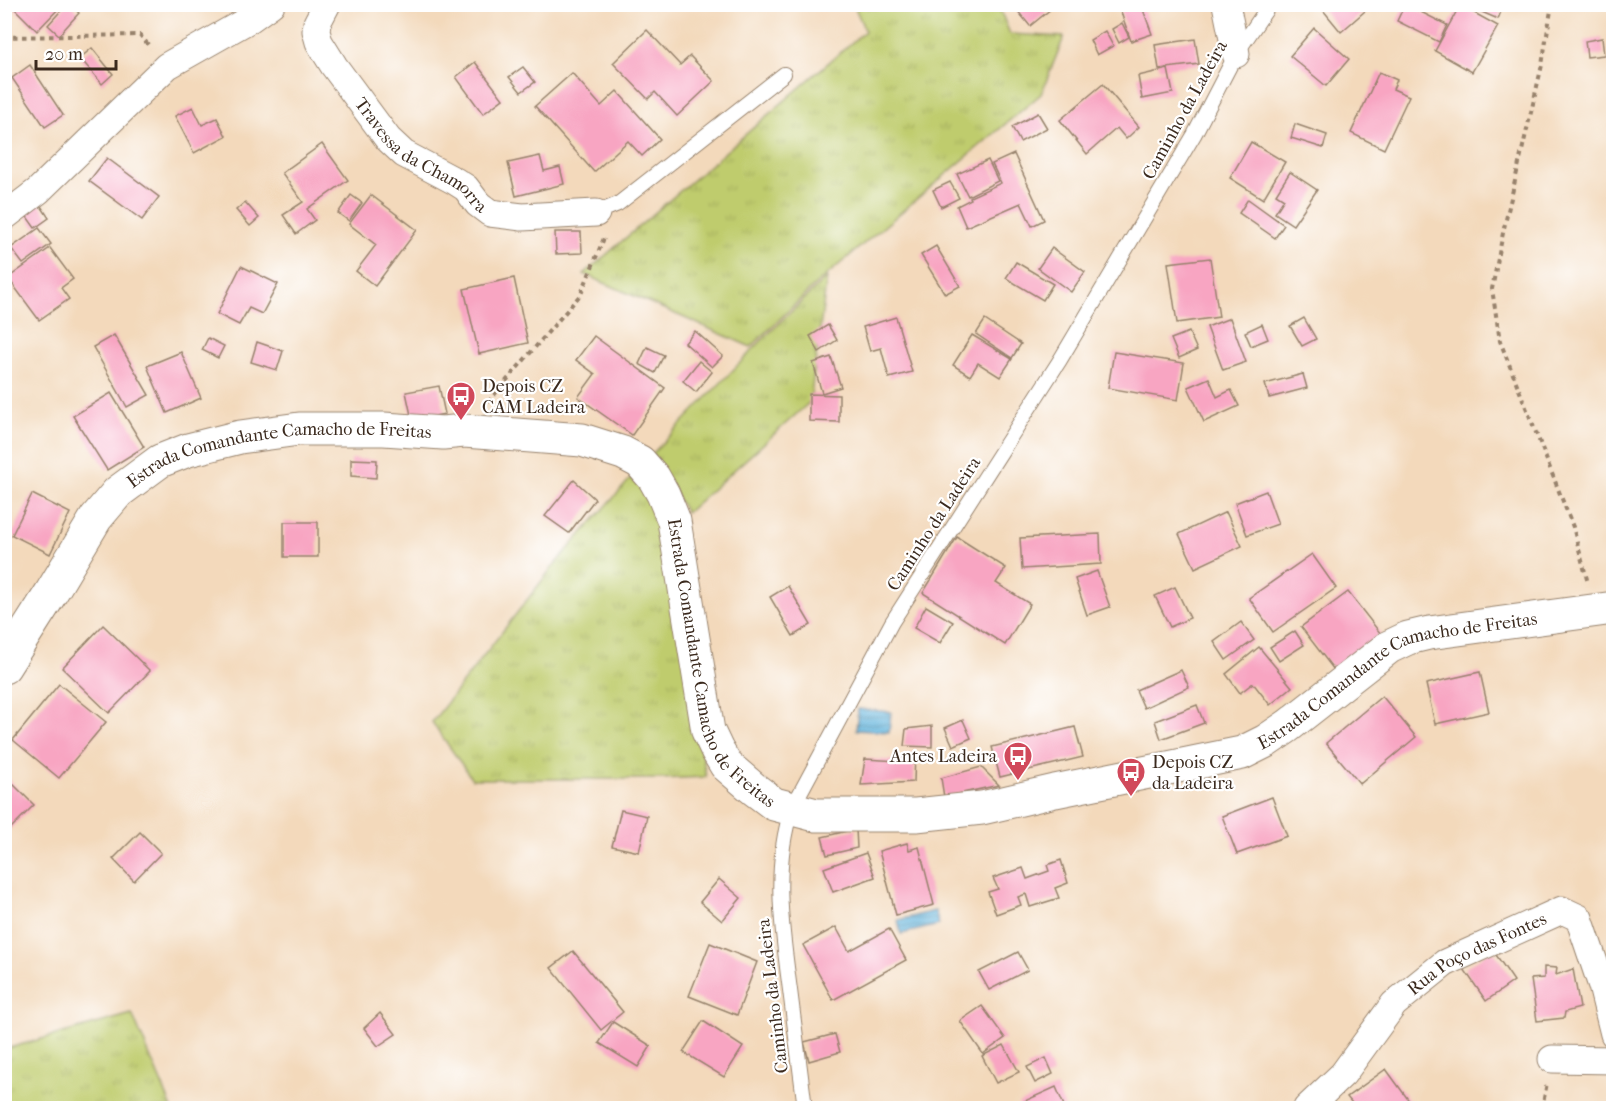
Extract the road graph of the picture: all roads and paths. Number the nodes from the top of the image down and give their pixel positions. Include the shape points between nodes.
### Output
1 (272, 4) edge
2 (327, 4) edge
3 (1226, 4) edge
4 (1269, 4) edge
5 (1552, 4) edge
6 (4, 37) edge
7 (1236, 54) junction
8 (167, 66) junction
9 (784, 74) dead end
10 (607, 209) junction
11 (4, 217) edge
12 (464, 431) junction
13 (1605, 609) edge
14 (4, 667) edge
15 (792, 808) junction
16 (1614, 1034) edge
17 (1552, 1059) dead end
18 (1614, 1060) edge
19 (805, 1108) edge
20 (1307, 1108) edge

1 - 8 street
2 - 10 street, Travessa da Chamorra via 316,23 320,42 388,139 404,154 466,188 490,213 522,217
3 - 7 street
4 - 7 lane, Caminho da Ladeira
5 - 13 path via 1492,289 1500,341 1573,527 1583,568
6 - 8 path via 140,35
7 - 15 lane, Caminho da Ladeira via 1194,135 1060,360 892,622
8 - 11 street via 38,191
9 - 10 lane
10 - 12 path via 581,294
12 - 14 main road, Estrada Comandante Camacho de Freitas via 299,429 240,437 188,450 160,462 118,492 96,518
12 - 15 main road, Estrada Comandante Camacho de Freitas via 582,440 624,453 640,462 654,478 674,521 708,731 726,765 774,804
13 - 15 main road, Estrada Comandante Camacho de Freitas via 1408,638 1389,647 1266,741 1242,753 982,808 916,815 816,815
15 - 19 lane, Caminho da Ladeira via 785,827 781,864 782,928
16 - 20 street, Rua Poço das Fontes via 1579,918 1562,910 1445,963 1394,1004 1343,1074
17 - 18 street

